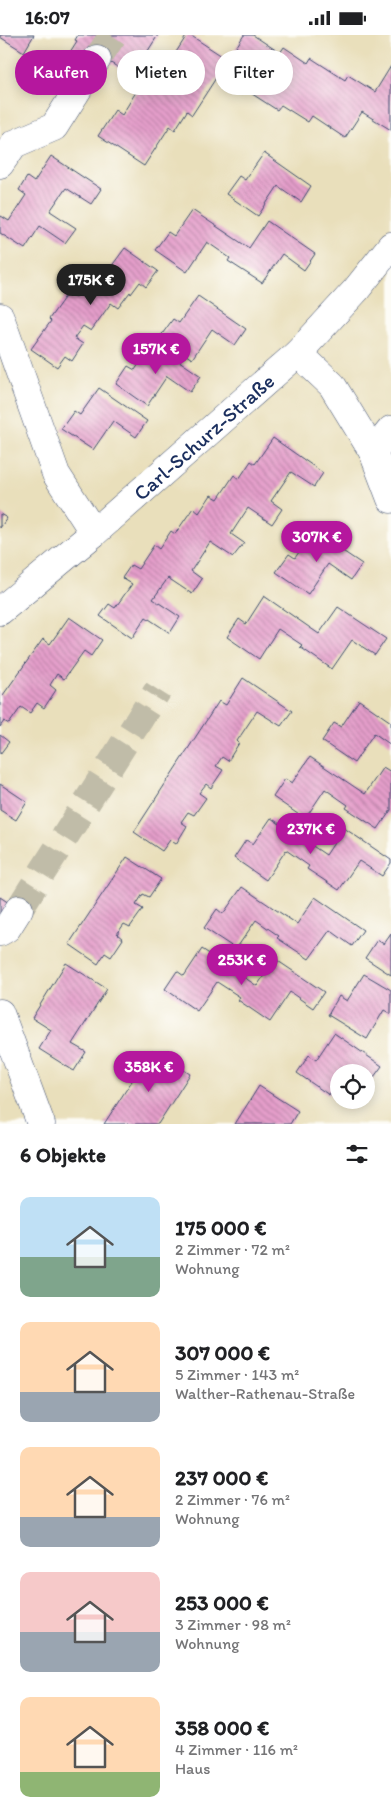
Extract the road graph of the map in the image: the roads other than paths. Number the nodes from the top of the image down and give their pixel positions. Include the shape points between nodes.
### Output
1 (73, 95) edge
2 (0, 163) edge
3 (391, 246) edge
4 (0, 317) edge
5 (298, 353) junction
6 (391, 430) edge
7 (372, 452) junction
8 (391, 499) edge
9 (94, 533) junction
10 (0, 611) edge
11 (19, 909) tunnel mouth
12 (0, 932) edge
13 (0, 1013) edge
14 (41, 1124) edge

1 - 2 street via 54,127 14,144
3 - 5 street, Carl-Schurz-Straße
4 - 9 street via 56,474
5 - 7 street via 332,385
5 - 9 street, Carl-Schurz-Straße
6 - 7 street
7 - 8 street
9 - 10 street, Carl-Schurz-Straße
11 - 12 street via 7,928
13 - 14 street

